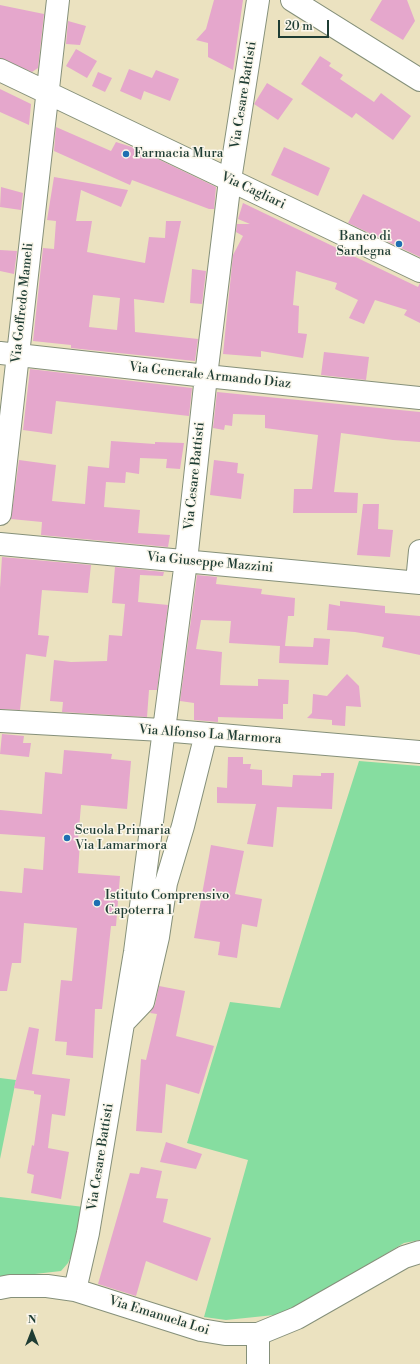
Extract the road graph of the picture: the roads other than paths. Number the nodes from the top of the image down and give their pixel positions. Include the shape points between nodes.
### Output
1 (58, 0) edge
2 (258, 0) edge
3 (292, 0) edge
4 (0, 70) edge
5 (420, 80) edge
6 (46, 92) junction
7 (230, 180) junction
8 (420, 271) edge
9 (8, 354) edge
10 (206, 376) junction
11 (420, 398) edge
12 (0, 514) edge
13 (0, 544) edge
14 (420, 551) edge
15 (186, 561) junction
16 (418, 582) edge
17 (0, 722) edge
18 (162, 730) junction
19 (206, 734) junction
20 (420, 752) edge
21 (144, 954) junction
22 (420, 1252) edge
23 (0, 1288) edge
24 (75, 1290) junction
25 (258, 1334) junction
26 (258, 1364) edge

1 - 6 street, Via Goffredo Mameli
2 - 7 street, Via Cesare Battisti
3 - 5 street
4 - 6 street, Via Cagliari
6 - 7 street, Via Cagliari
6 - 9 street, Via Goffredo Mameli
7 - 8 street, Via Cagliari
7 - 10 street, Via Cesare Battisti
9 - 10 street, Via Generale Armando Diaz
9 - 12 street, Via Goffredo Mameli
10 - 11 street, Via Generale Armando Diaz
10 - 15 street, Via Cesare Battisti
13 - 15 street, Via Giuseppe Mazzini
14 - 16 street
15 - 16 street, Via Giuseppe Mazzini
15 - 18 street, Via Cesare Battisti
17 - 18 street, Via Alfonso La Marmora
18 - 19 street, Via Alfonso La Marmora
18 - 21 street, Via Cesare Battisti
19 - 20 street, Via Alfonso La Marmora
19 - 21 street, Via Cesare Battisti via 183,826
21 - 24 street, Via Cesare Battisti via 123,1023 88,1233
22 - 25 street, Via Emanuela Loi via 404,1257 296,1318
23 - 24 street, Via Emanuela Loi via 46,1286
24 - 25 street, Via Emanuela Loi via 201,1330 225,1334
25 - 26 street

